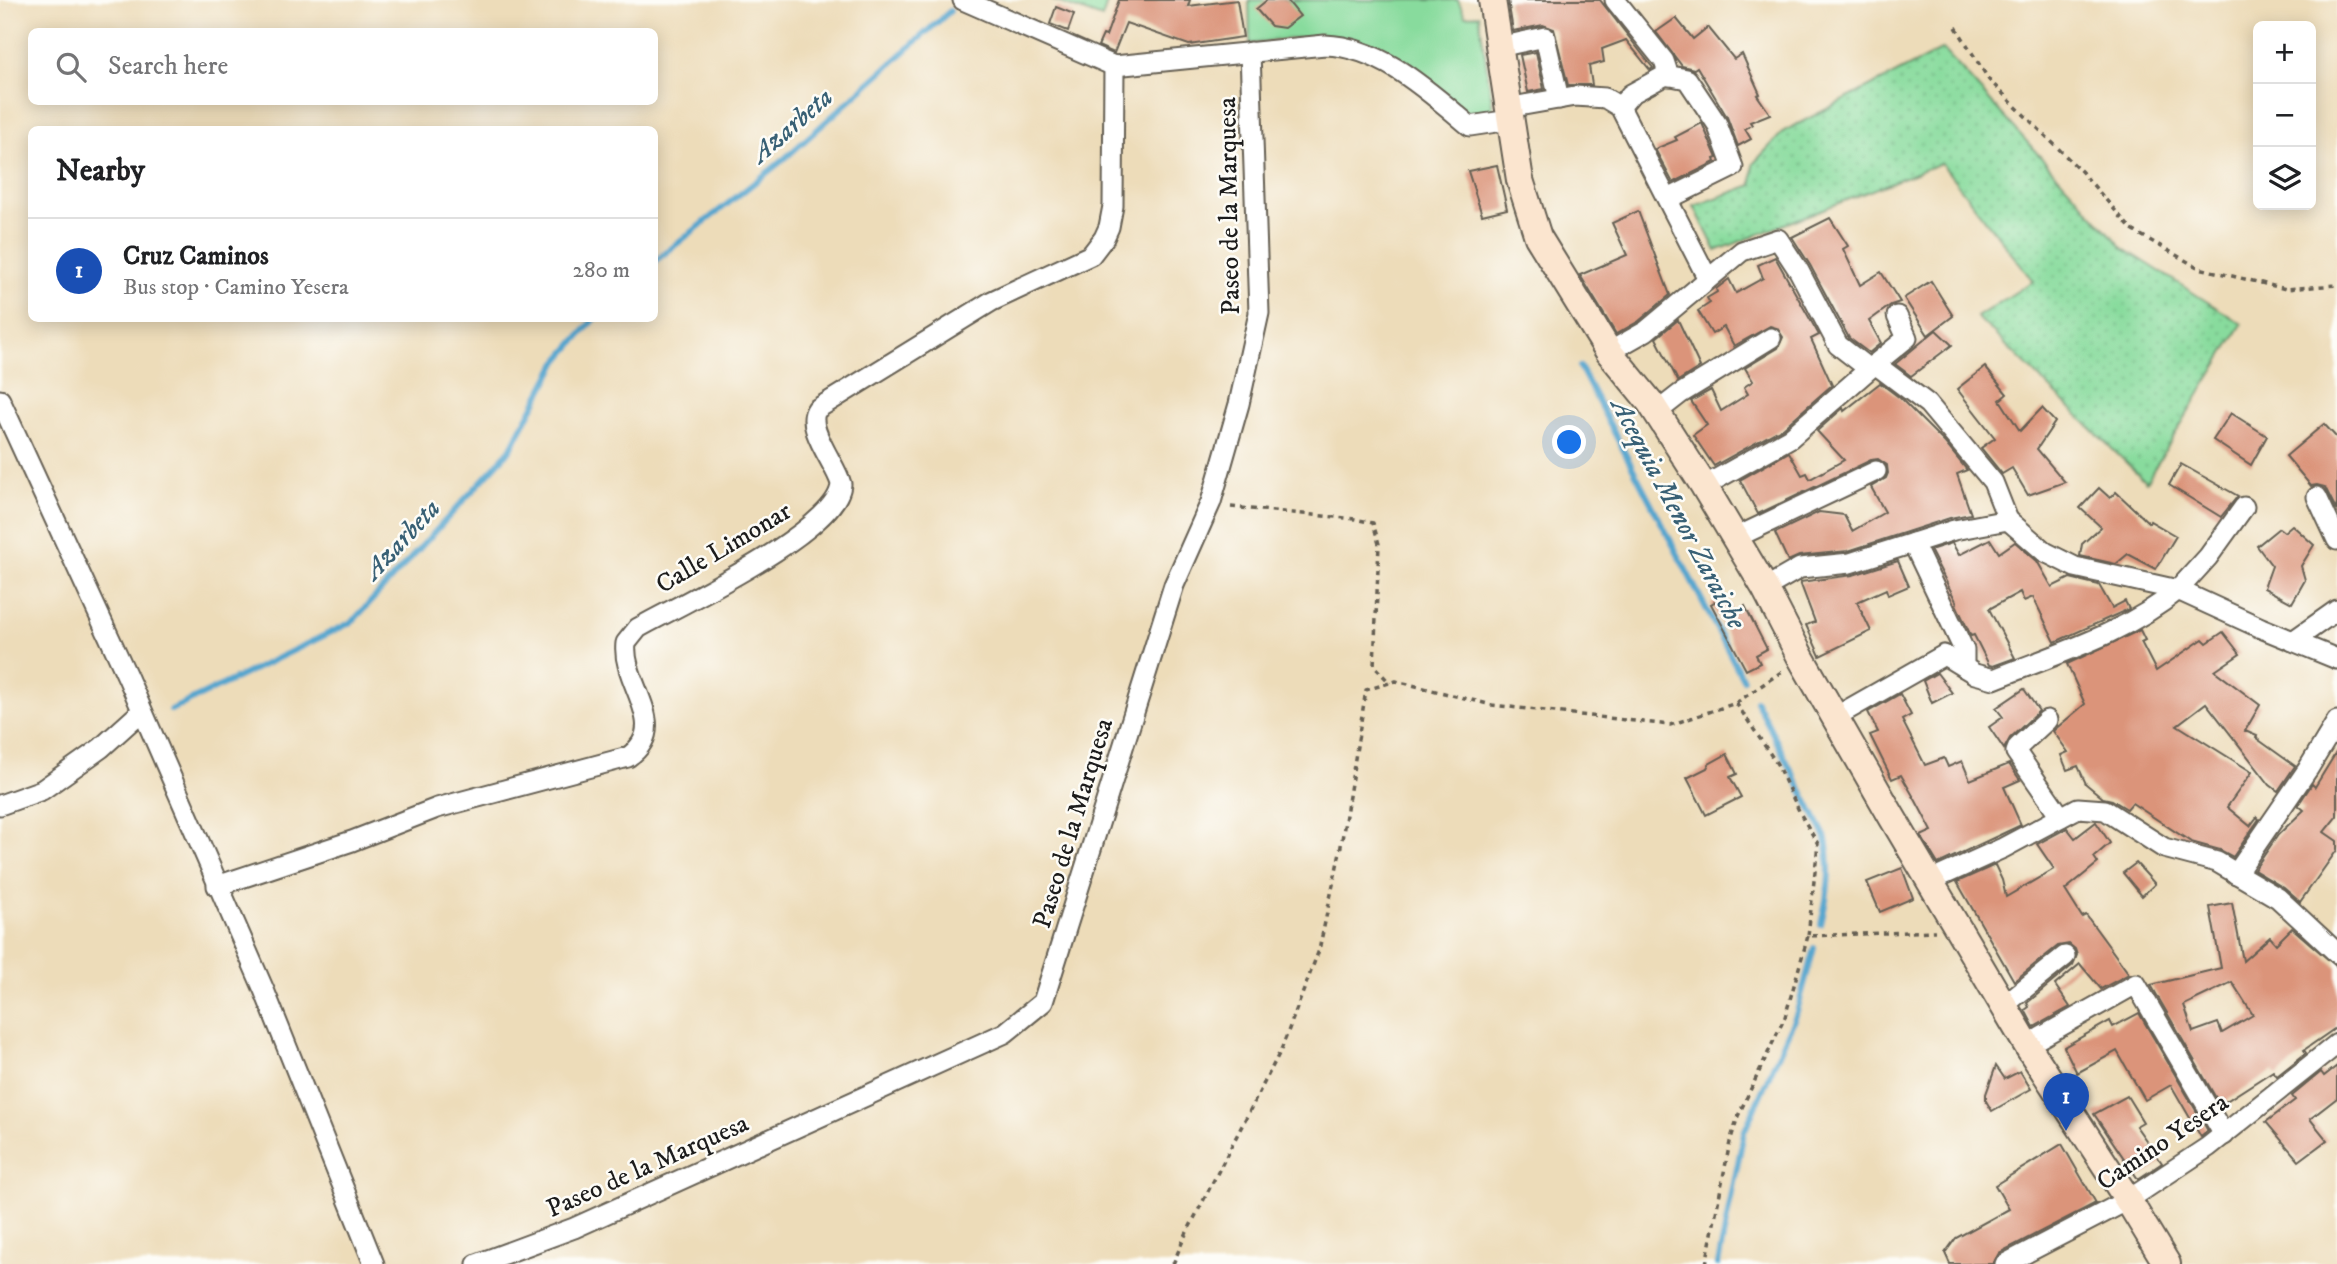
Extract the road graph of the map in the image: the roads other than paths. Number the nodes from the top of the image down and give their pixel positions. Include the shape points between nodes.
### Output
1 (963, 0) edge
2 (1492, 0) edge
3 (1615, 0) edge
4 (1499, 47) junction
5 (1250, 52) junction
6 (1114, 66) junction
7 (1670, 76) junction
8 (1559, 99) junction
9 (1620, 107) junction
10 (1508, 114) junction
11 (1668, 199) junction
12 (1708, 279) junction
13 (1897, 316) dead end
14 (1771, 338) dead end
15 (1609, 352) junction
16 (1872, 366) junction
17 (0, 400) edge
18 (1657, 412) junction
19 (1876, 471) dead end
20 (1704, 486) junction
21 (2317, 497) dead end
22 (2244, 508) dead end
23 (2008, 520) junction
24 (1735, 538) junction
25 (2337, 540) edge
26 (1913, 543) junction
27 (1765, 588) junction
28 (2178, 590) junction
29 (2337, 611) edge
30 (2293, 641) junction
31 (2337, 659) edge
32 (1964, 667) junction
33 (142, 711) junction
34 (1835, 717) junction
35 (2047, 720) dead end
36 (2337, 721) edge
37 (0, 805) edge
38 (2061, 817) junction
39 (2236, 874) junction
40 (1930, 881) junction
41 (217, 886) junction
42 (2337, 953) edge
43 (2064, 956) dead end
44 (2003, 1006) junction
45 (2337, 1044) edge
46 (2026, 1045) junction
47 (2224, 1135) junction
48 (2128, 1200) junction
49 (374, 1264) edge
50 (477, 1264) edge
51 (2005, 1264) edge
52 (2167, 1264) edge

1 - 6 street
2 - 4 main road
3 - 7 street via 1664,61
4 - 8 street via 1545,37
4 - 10 main road
5 - 6 street
5 - 10 street via 1325,45 1355,48 1402,74 1470,126
5 - 50 street, Paseo de la Marquesa via 1259,313 1212,502 1174,586 1043,1002 1004,1033 574,1228
6 - 41 street, Calle Limonar via 1113,206 1110,227 1098,249 992,301 813,414 814,426 841,484 840,492 831,507 797,538 638,628 626,643 627,661 648,726 646,740 637,750 628,757 437,808
7 - 9 street via 1631,94
7 - 11 street via 1686,79 1717,124 1733,167
8 - 9 street via 1605,98
8 - 10 street
9 - 11 street
10 - 15 main road via 1520,180 1538,237
11 - 12 street
12 - 15 street via 1646,331
12 - 16 street via 1742,251 1778,239 1838,345
13 - 16 street via 1907,338
14 - 18 street
15 - 18 main road
16 - 20 street via 1790,438
16 - 23 street via 1928,404 1993,482
17 - 33 street
18 - 20 main road
19 - 24 street
20 - 24 main road
21 - 25 street
22 - 28 street
23 - 26 street
23 - 28 street via 2045,552 2075,567
24 - 27 main road
26 - 27 street via 1850,563 1800,568
26 - 32 street via 1964,650
27 - 34 main road
28 - 30 street
28 - 32 street via 2155,609 2106,634 1994,679
29 - 30 street
30 - 31 street
32 - 34 street via 1944,655
33 - 37 street via 102,748 41,789
33 - 41 street
34 - 40 main road
35 - 38 street via 2016,752
36 - 39 street
38 - 39 street via 2078,808 2105,810 2164,848 2217,862
38 - 40 street
39 - 42 street via 2278,898
40 - 44 main road
41 - 49 street via 264,990
43 - 44 street
44 - 46 main road
45 - 47 street, Camino Yesera
46 - 47 street via 2136,984
46 - 48 main road
47 - 48 street, Camino Yesera
48 - 51 street, Camino Yesera
48 - 52 main road

